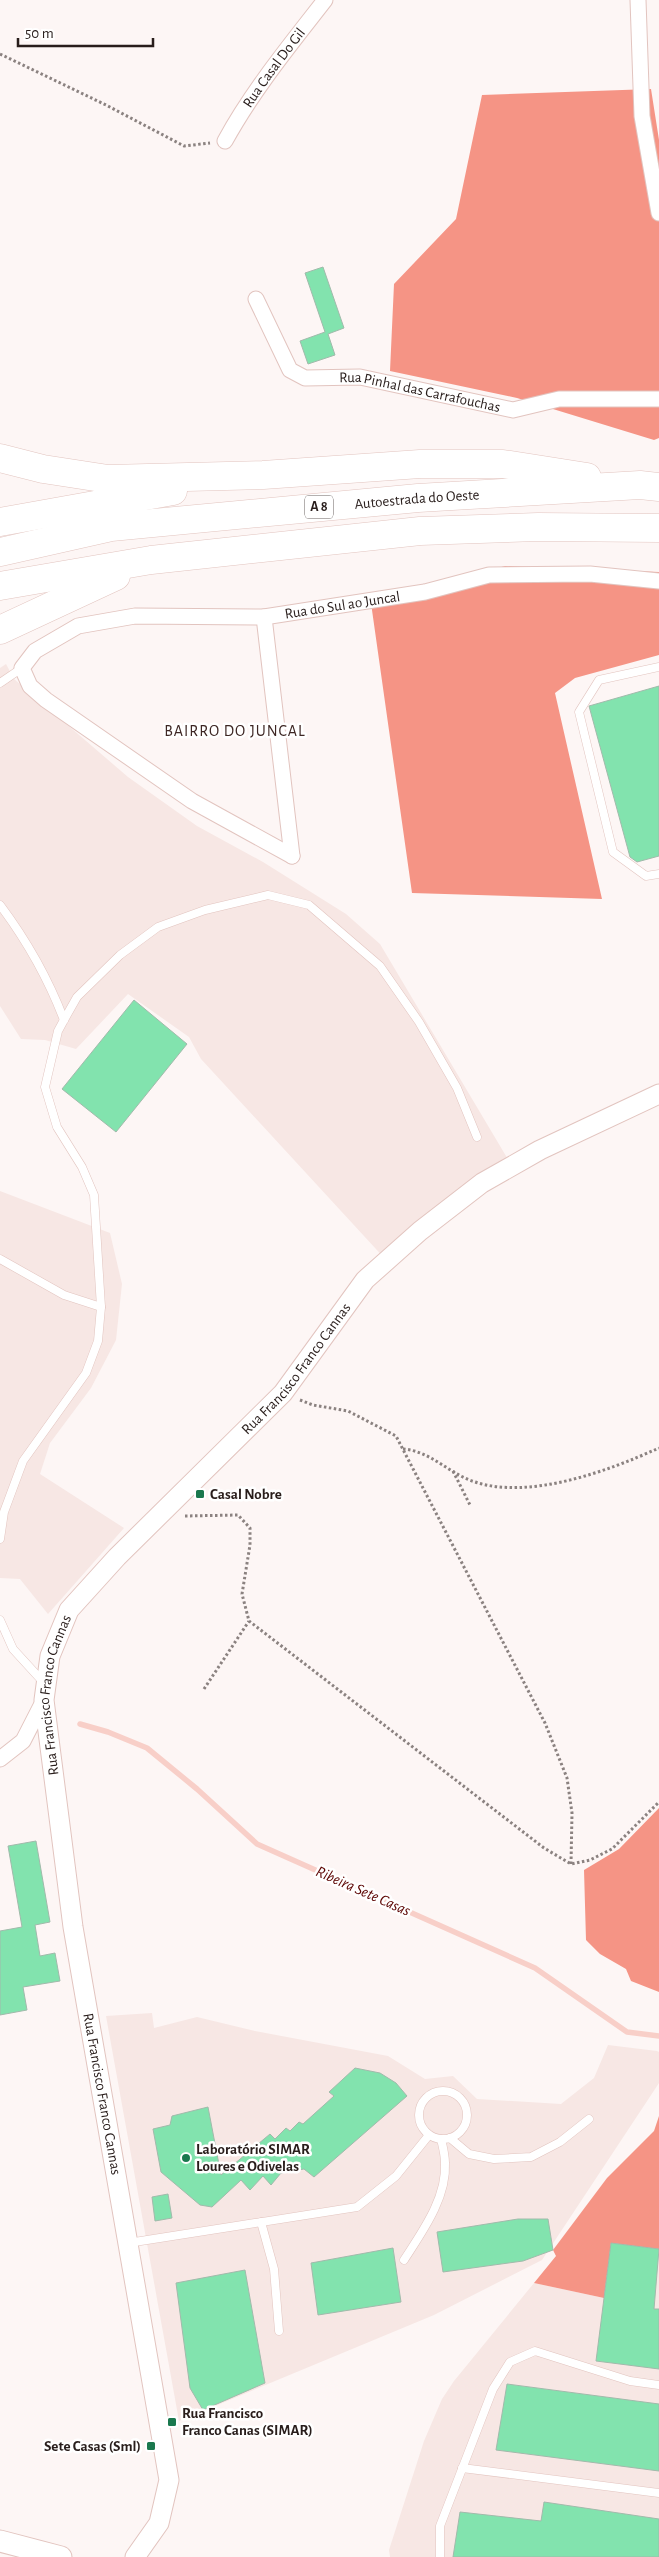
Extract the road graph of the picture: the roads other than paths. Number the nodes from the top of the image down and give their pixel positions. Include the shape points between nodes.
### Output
1 (325, 0) edge
2 (638, 0) edge
3 (226, 141) road end
4 (659, 213) edge
5 (256, 299) dead end
6 (659, 399) edge
7 (0, 458) edge
8 (263, 475) junction
9 (650, 486) edge
10 (0, 522) edge
11 (659, 528) edge
12 (0, 552) edge
13 (151, 560) junction
14 (659, 581) edge
15 (0, 586) edge
16 (264, 617) junction
17 (0, 630) edge
18 (659, 667) edge
19 (22, 668) junction
20 (0, 683) edge
21 (659, 874) edge
22 (0, 905) edge
23 (64, 1020) junction
24 (659, 1094) edge
25 (477, 1136) dead end
26 (0, 1259) edge
27 (101, 1307) junction
28 (0, 1539) edge
29 (0, 1620) edge
30 (45, 1693) junction
31 (0, 1760) edge
32 (589, 2119) dead end
33 (429, 2135) junction
34 (446, 2139) junction
35 (261, 2222) junction
36 (128, 2243) junction
37 (404, 2260) dead end
38 (279, 2331) dead end
39 (659, 2385) edge
40 (462, 2468) junction
41 (659, 2494) edge
42 (0, 2541) edge
43 (61, 2557) edge
44 (136, 2557) edge
45 (440, 2557) edge

1 - 3 street, Rua Casal Do Gil via 237,119
2 - 4 street via 642,116
5 - 6 street, Rua Pinhal das Carrafouchas via 290,370 305,378 360,377 513,410 559,399
7 - 8 highway via 43,469 108,479
8 - 9 highway via 420,464 503,464
8 - 10 highway
9 - 12 highway, Autoestrada do Oeste / A 8 via 418,498 111,527
11 - 13 highway, A 8 via 538,527 420,531
13 - 15 highway, A 8
13 - 17 highway
14 - 16 street, Rua do Sul ao Juncal via 590,574 489,575 425,592
16 - 19 street via 135,616 78,626 35,651
16 - 19 street, Rua do Sul ao Juncal via 292,856 192,800 46,700 30,686
18 - 21 lane via 599,680 579,712 613,852 646,876
19 - 20 lane
22 - 23 lane via 28,943
23 - 25 lane via 77,997 120,955 158,927 205,910 268,895 310,905 380,966 419,1022 457,1088
23 - 27 lane via 58,1031 45,1087 57,1127 82,1167 94,1195
24 - 30 street, Rua Francisco Franco Cannas via 540,1150 482,1183 420,1231 365,1280 283,1393 117,1557 69,1610 50,1656
26 - 27 lane via 64,1295
27 - 28 lane via 98,1342 86,1373 23,1461 4,1512
29 - 30 lane via 13,1650
30 - 31 street via 23,1741
30 - 36 street, Rua Francisco Franco Cannas via 73,1927
32 - 34 lane via 560,2142 531,2157 494,2159 468,2154
33 - 34 lane
33 - 34 lane via 419,2122 420,2106 430,2094 446,2091 460,2098 467,2113 462,2128
33 - 35 lane via 396,2176 357,2207
34 - 37 lane via 440,2195
35 - 36 lane
35 - 38 lane via 274,2269
36 - 44 street, Rua Francisco Franco Cannas via 169,2480 159,2523
39 - 40 lane via 630,2381 535,2351 510,2362 493,2389
40 - 41 lane
40 - 45 lane via 440,2526
42 - 43 main road

